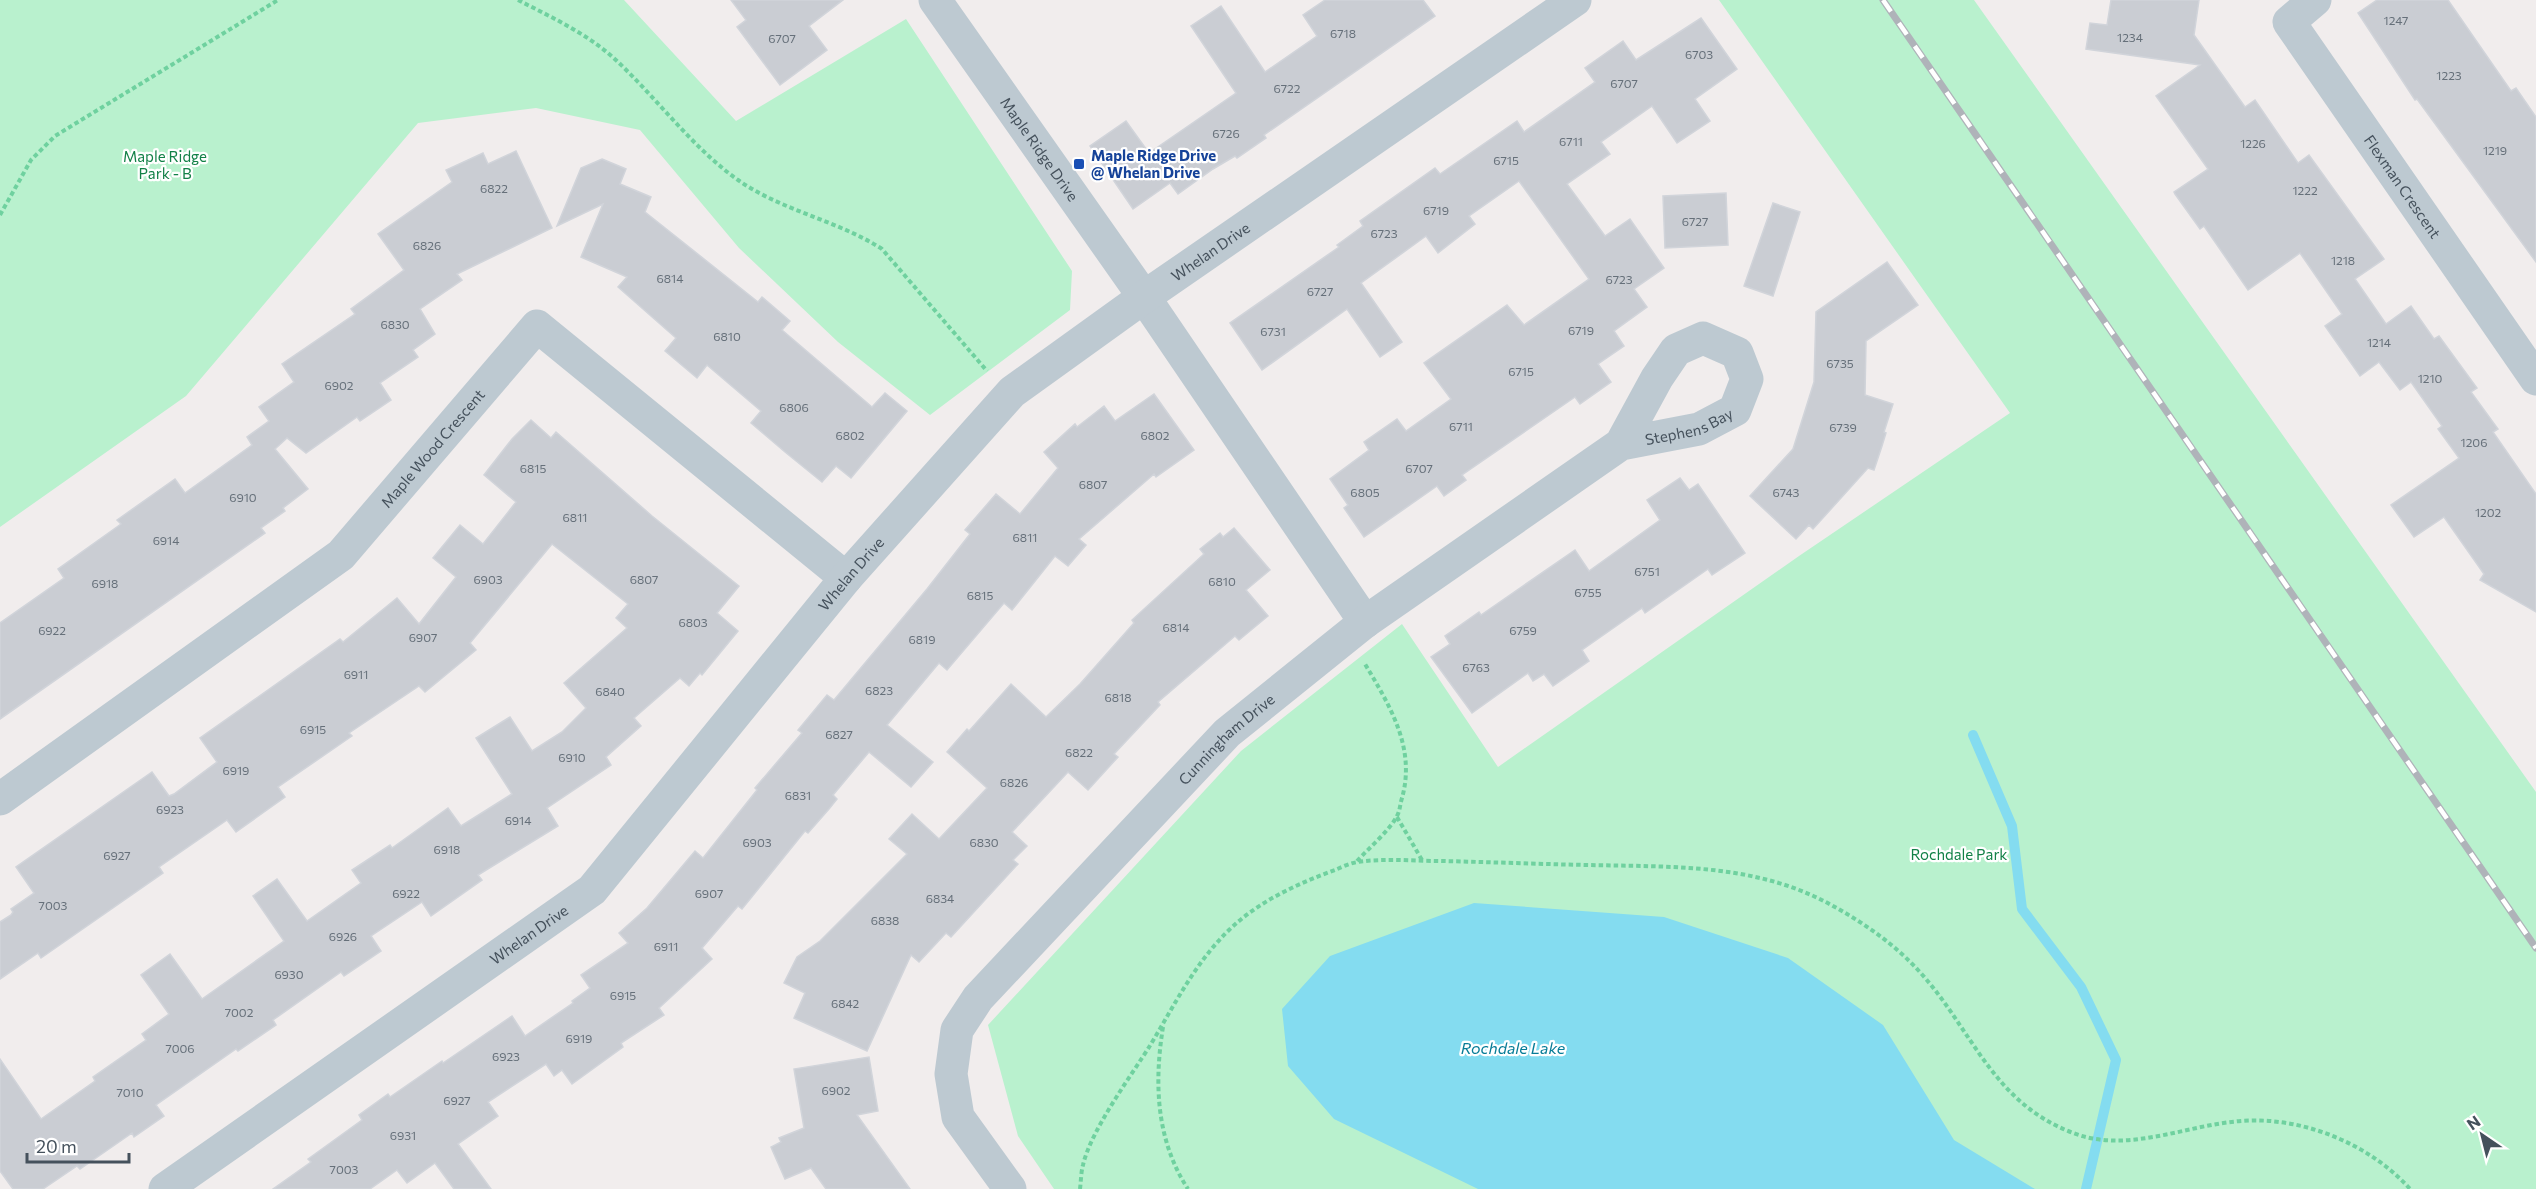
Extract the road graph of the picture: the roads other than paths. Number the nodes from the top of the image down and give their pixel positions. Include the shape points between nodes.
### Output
1 (935, 0) edge
2 (1575, 0) edge
3 (2315, 0) edge
4 (1144, 297) junction
5 (2536, 379) edge
6 (1620, 444) dead end
7 (846, 578) junction
8 (1355, 630) junction
9 (0, 799) edge
10 (165, 1189) edge
11 (1010, 1189) edge

1 - 4 street, Maple Ridge Drive
2 - 4 street, Whelan Drive
3 - 5 street, Flexman Crescent via 2289,22
4 - 7 street, Whelan Drive via 1012,392
4 - 8 street
6 - 8 street
7 - 9 street, Maple Wood Crescent via 537,326 341,555
7 - 10 street, Whelan Drive via 592,890
8 - 11 street, Cunningham Drive via 1227,733 978,998 957,1030 951,1074 958,1117

